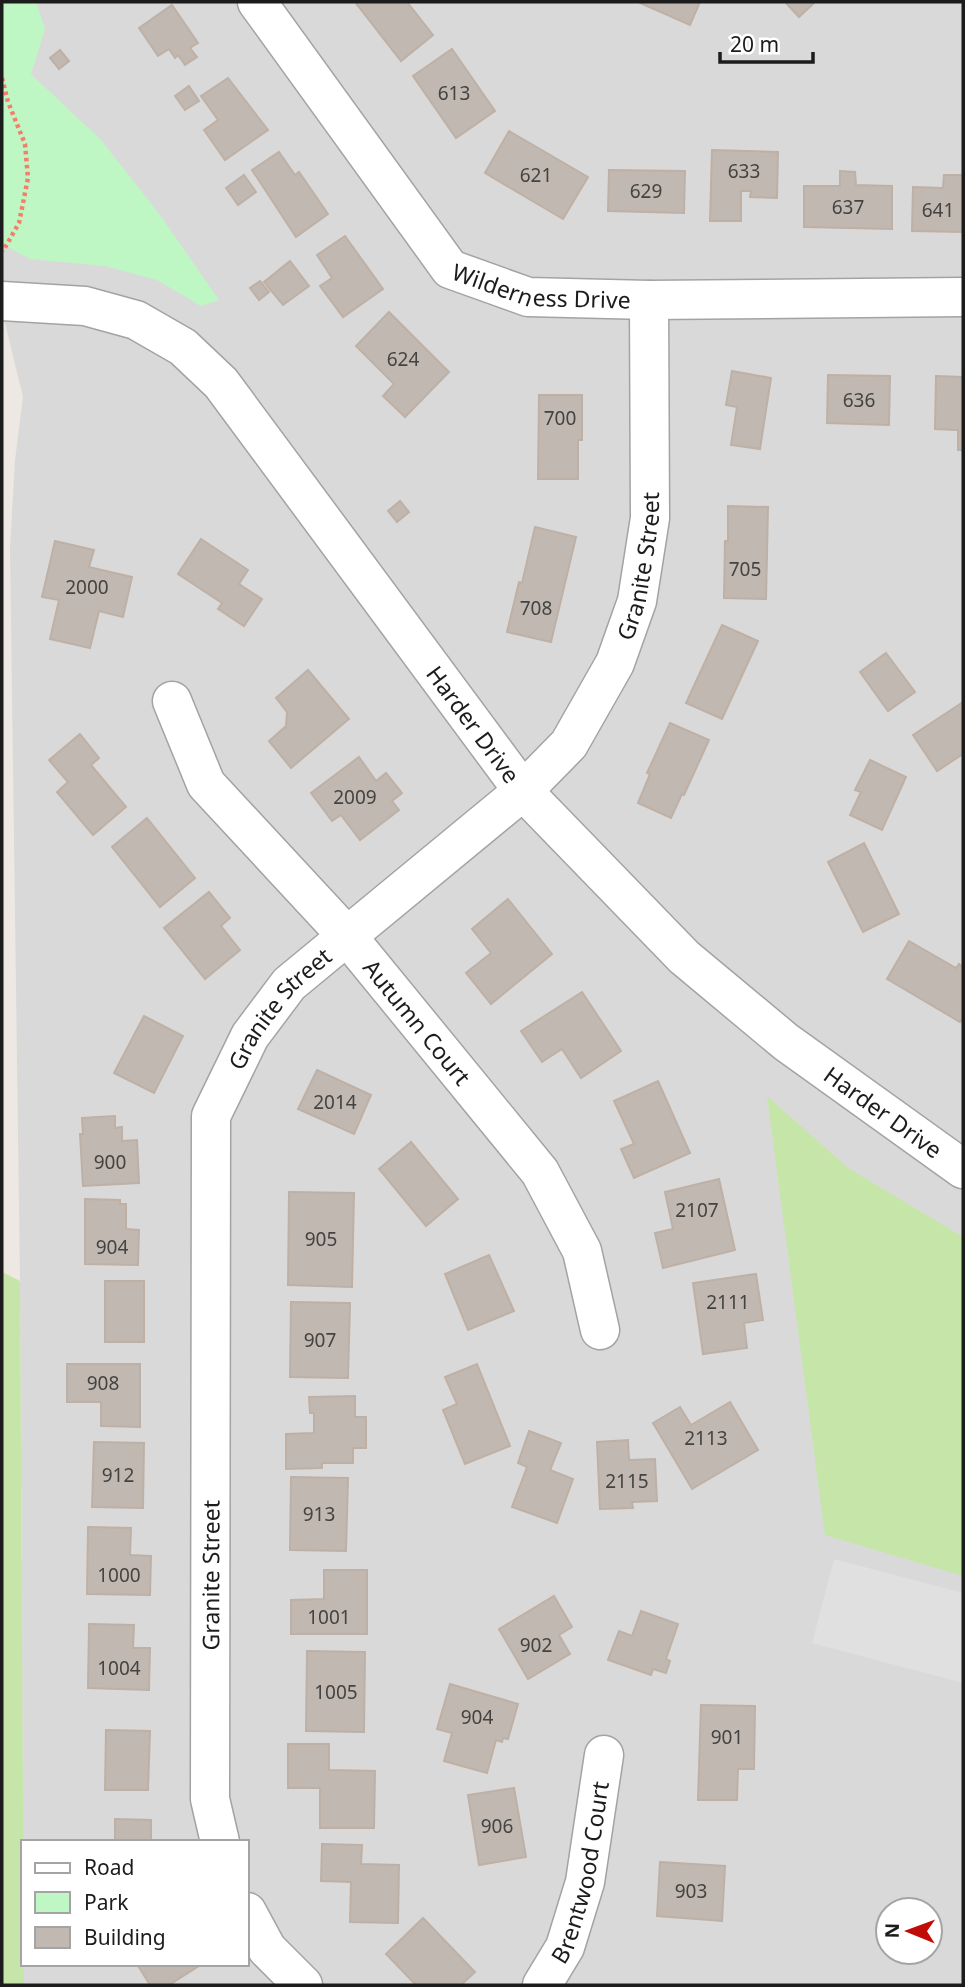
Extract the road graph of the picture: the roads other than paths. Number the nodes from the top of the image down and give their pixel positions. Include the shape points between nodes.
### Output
1 (257, 2) edge
2 (963, 297) edge
3 (649, 300) junction
4 (2, 301) edge
5 (172, 701) dead end
6 (523, 791) junction
7 (347, 936) junction
8 (962, 1165) edge
9 (600, 1330) dead end
10 (604, 1755) dead end
11 (220, 1840) edge
12 (248, 1914) edge
13 (303, 1985) edge
14 (542, 1985) edge

1 - 3 street, Wilderness Drive via 450,269 528,297
2 - 3 street, Wilderness Drive
3 - 6 street, Granite Street via 650,518 637,601 615,663 569,744
4 - 6 street, Harder Drive via 85,306 136,320 183,347 221,383
5 - 7 street, Autumn Court via 206,784
6 - 7 street, Granite Street
6 - 8 street, Harder Drive via 684,957 786,1042
7 - 9 street, Autumn Court via 540,1171 582,1251
7 - 11 street, Granite Street via 289,984 250,1036 211,1116 210,1798
10 - 14 street, Brentwood Court via 585,1882 565,1947
12 - 13 street via 267,1949

